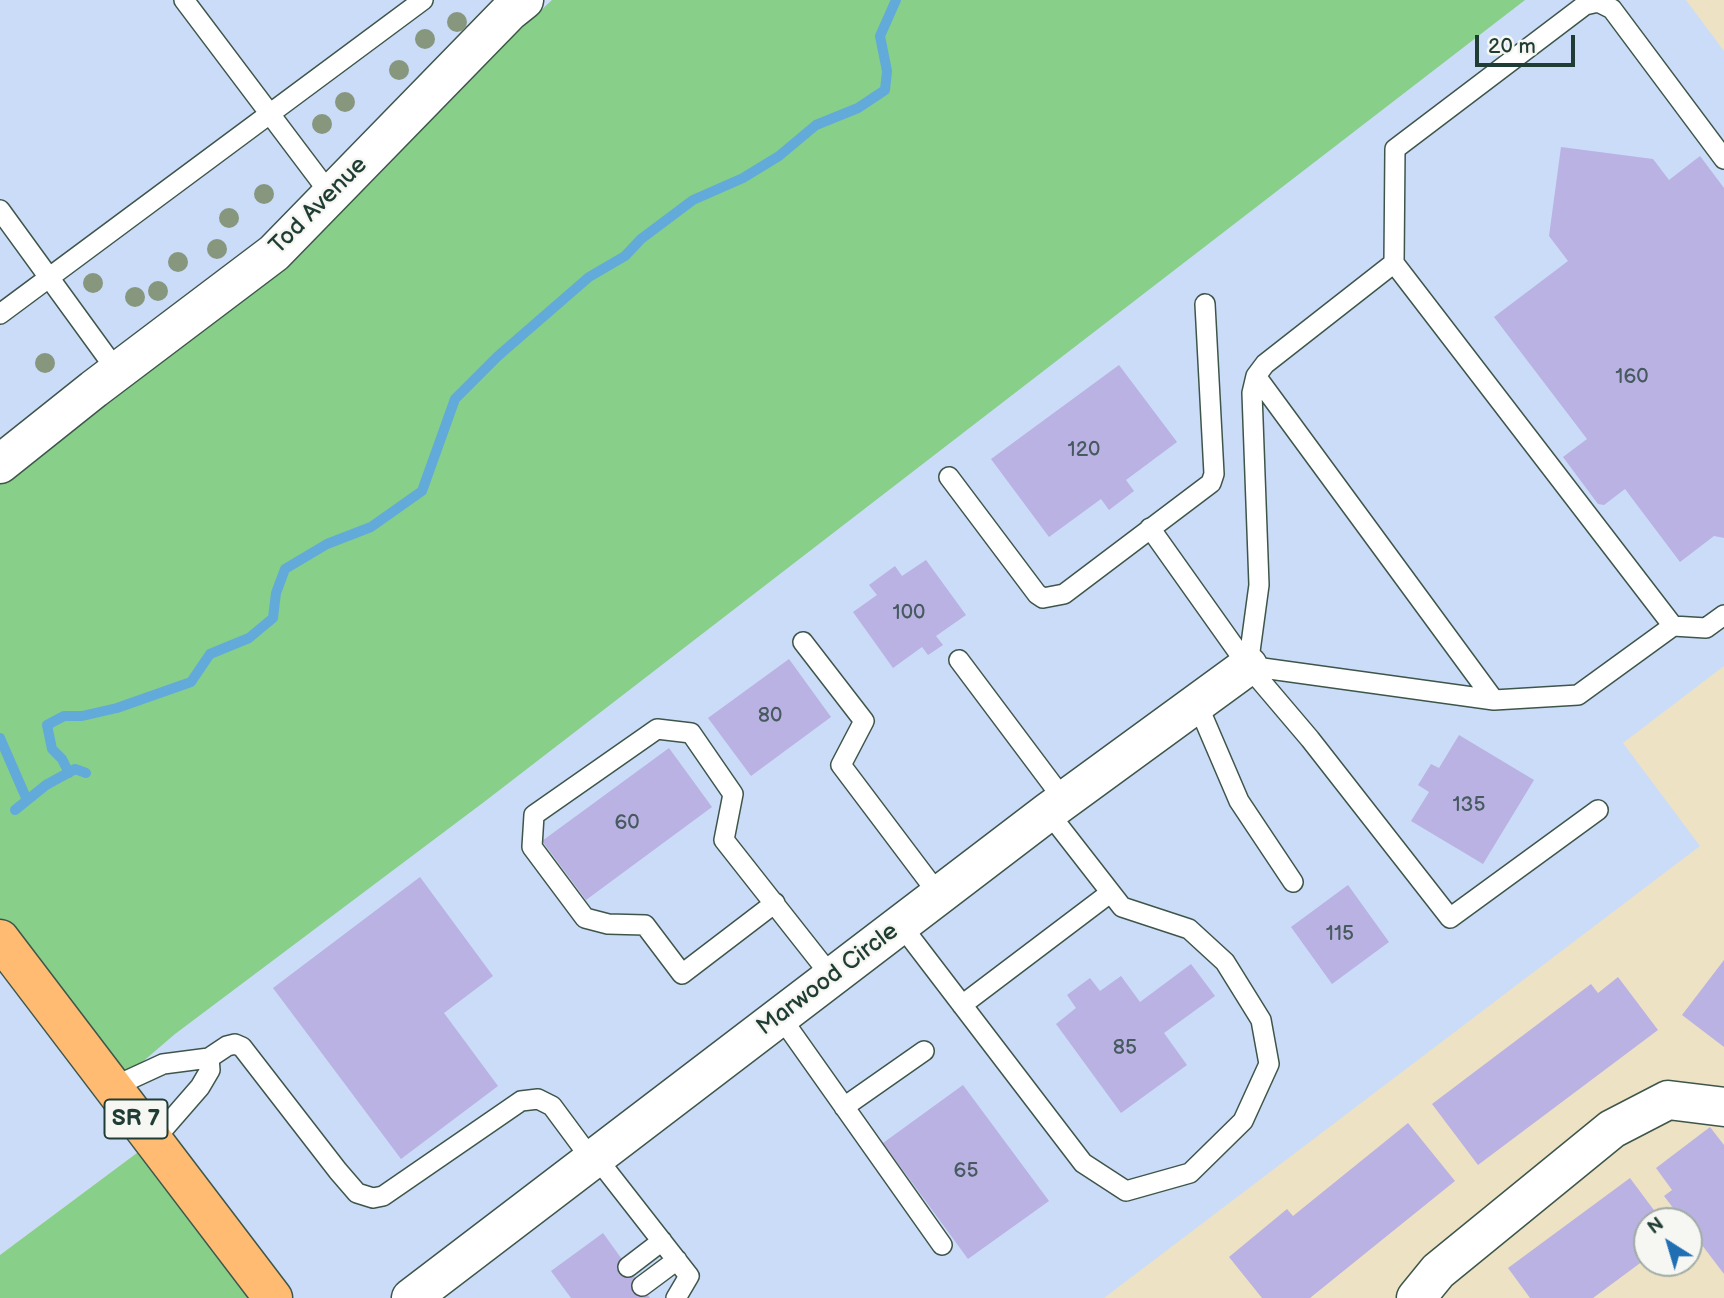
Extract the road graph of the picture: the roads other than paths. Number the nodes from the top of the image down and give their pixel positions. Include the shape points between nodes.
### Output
1 (184, 0) edge
2 (423, 0) edge
3 (524, 0) edge
4 (270, 114) junction
5 (1724, 159) edge
6 (331, 195) junction
7 (0, 210) edge
8 (1394, 264) junction
9 (50, 277) junction
10 (1205, 304) dead end
11 (0, 314) edge
12 (1256, 376) junction
13 (106, 380) junction
14 (0, 432) edge
15 (0, 464) edge
16 (949, 477) dead end
17 (1150, 528) junction
18 (1724, 615) edge
19 (1673, 626) junction
20 (803, 642) dead end
21 (959, 660) dead end
22 (1248, 666) junction
23 (1494, 699) junction
24 (1197, 703) junction
25 (1056, 806) junction
26 (1598, 810) dead end
27 (1293, 882) dead end
28 (1110, 893) junction
29 (939, 895) junction
30 (775, 903) junction
31 (901, 925) junction
32 (0, 939) edge
33 (832, 977) junction
34 (962, 1005) junction
35 (780, 1016) junction
36 (924, 1051) dead end
37 (209, 1058) junction
38 (113, 1087) junction
39 (844, 1107) junction
40 (1724, 1107) edge
41 (153, 1141) junction
42 (594, 1158) junction
43 (662, 1241) junction
44 (942, 1245) dead end
45 (677, 1260) junction
46 (628, 1267) dead end
47 (642, 1286) dead end
48 (273, 1298) edge
49 (411, 1298) edge
50 (676, 1298) edge
51 (1416, 1298) edge

1 - 4 lane
2 - 4 lane
3 - 6 street, Tod Avenue
4 - 6 lane
4 - 9 lane
5 - 8 lane via 1612,9 1598,2 1585,5 1395,149
6 - 13 street, Tod Avenue via 274,253
7 - 9 lane
8 - 12 lane via 1265,364
8 - 19 lane
9 - 11 lane
9 - 13 lane
10 - 17 lane via 1214,474 1211,483
12 - 22 lane via 1252,393 1259,585
12 - 23 lane
13 - 14 street, Tod Avenue
13 - 15 street, Tod Avenue
16 - 17 lane via 1043,598 1064,594
17 - 22 lane
18 - 19 lane via 1706,628
19 - 23 lane via 1578,695
20 - 29 lane via 864,721 841,765
21 - 25 lane
22 - 23 lane
22 - 24 street, Marwood Circle
22 - 26 lane via 1450,918
24 - 25 street, Marwood Circle
24 - 27 lane via 1240,801
25 - 28 lane
25 - 29 street, Marwood Circle
28 - 34 lane
28 - 34 lane via 1122,907 1189,929 1225,962 1261,1020 1269,1063 1243,1121 1190,1173 1126,1191 1083,1163
29 - 31 street, Marwood Circle
30 - 30 lane via 724,840 733,794 691,733 657,729 534,815 532,847 585,918 645,925 682,974
30 - 33 lane
31 - 33 street, Marwood Circle
31 - 34 lane
32 - 38 main road, SR 7
33 - 35 street, Marwood Circle
35 - 39 lane
35 - 42 street, Marwood Circle
36 - 39 lane
37 - 38 lane via 163,1064
37 - 41 lane via 210,1070 200,1087
37 - 42 lane via 227,1046 242,1047 357,1193 373,1198 383,1196 521,1101 538,1100 552,1106
38 - 41 main road, SR 7
39 - 44 lane
40 - 51 street via 1668,1100 1612,1129 1438,1271
41 - 48 main road, SR 7
42 - 43 lane
42 - 49 street, Marwood Circle
43 - 45 lane
43 - 46 lane
45 - 47 lane
45 - 50 lane via 689,1276

